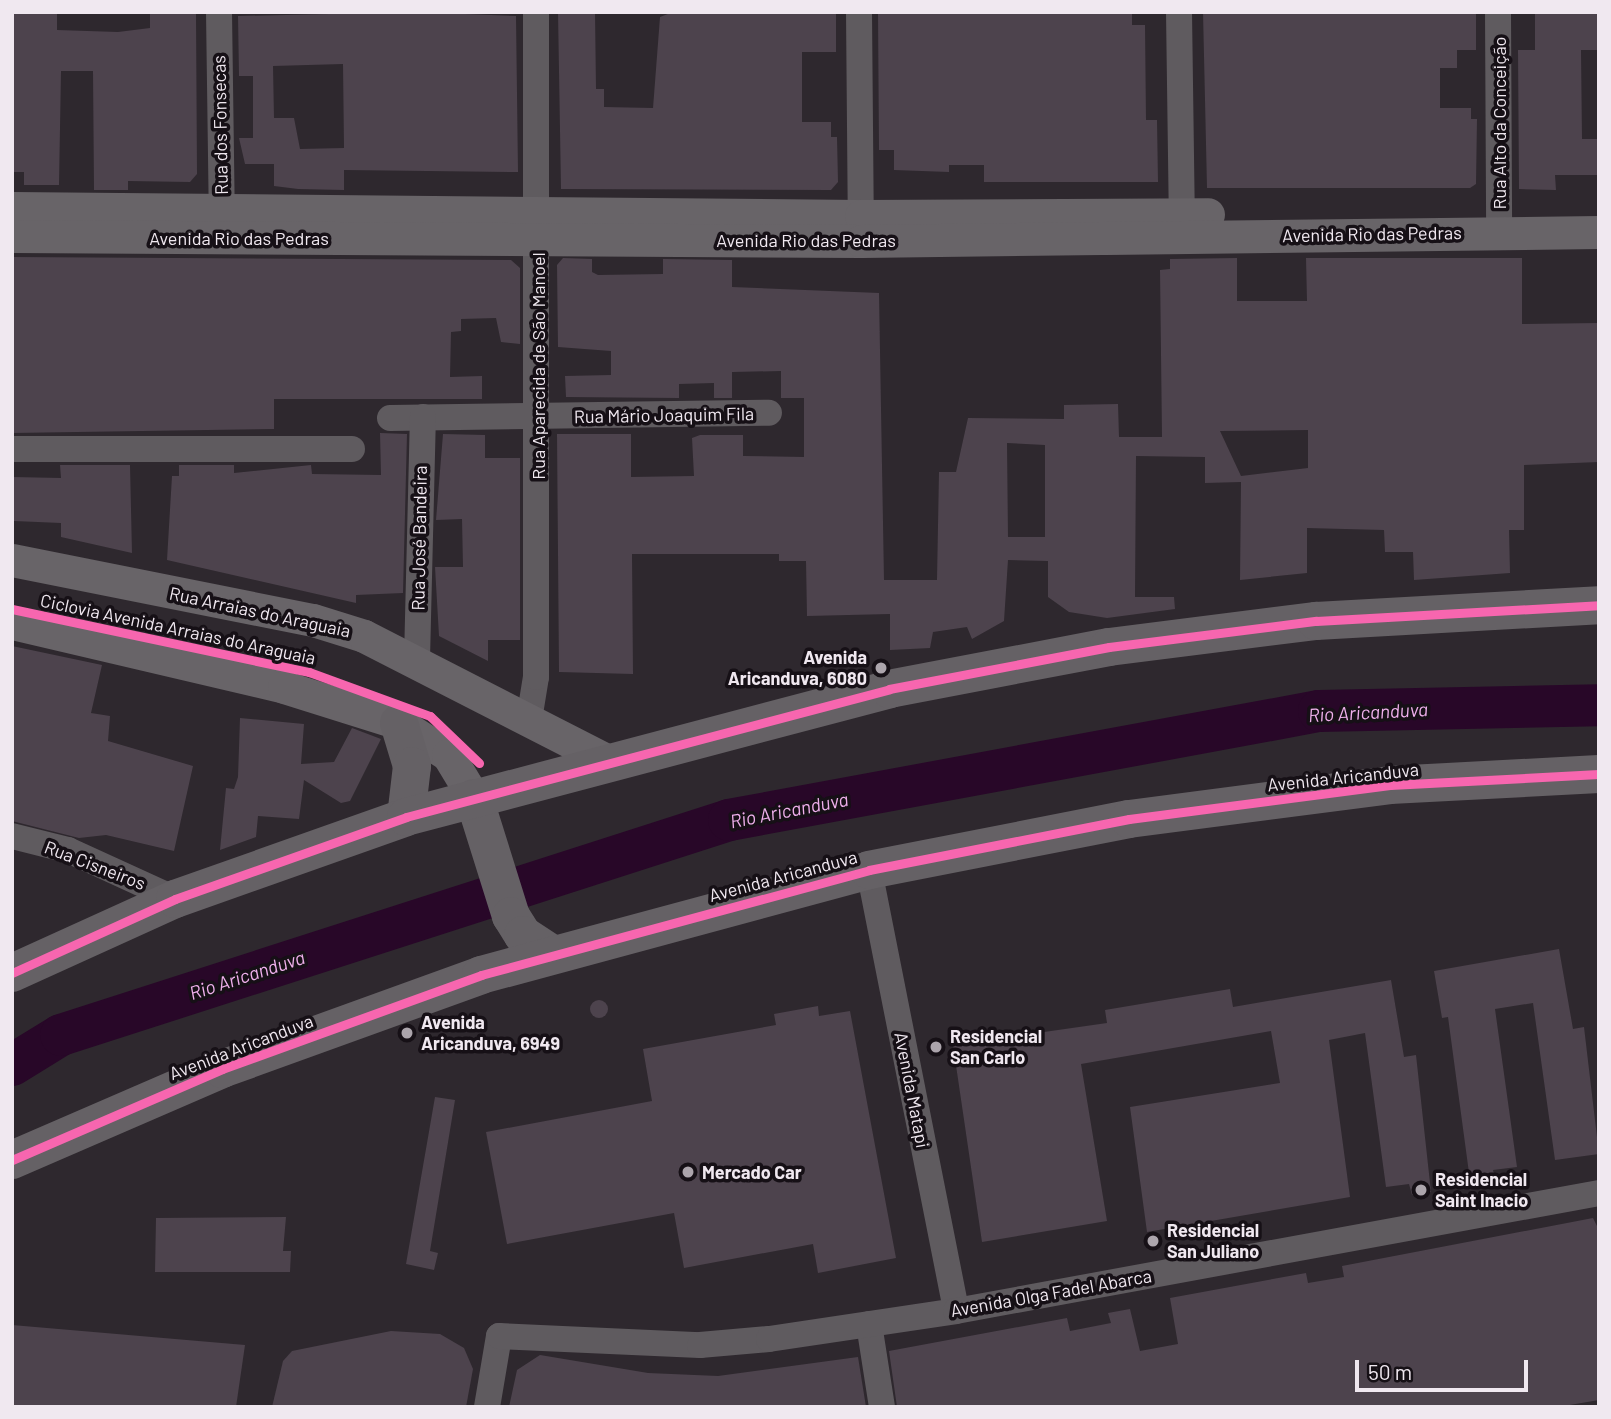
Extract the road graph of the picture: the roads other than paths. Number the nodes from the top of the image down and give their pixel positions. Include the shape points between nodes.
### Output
1 (219, 12) edge
2 (536, 12) edge
3 (859, 12) edge
4 (1179, 12) edge
5 (1498, 12) edge
6 (12, 208) edge
7 (1599, 212) edge
8 (1499, 223) junction
9 (222, 224) junction
10 (1182, 225) junction
11 (538, 226) junction
12 (861, 229) junction
13 (1599, 232) edge
14 (12, 236) edge
15 (769, 413) dead end
16 (538, 416) junction
17 (423, 417) junction
18 (390, 418) dead end
19 (12, 449) edge
20 (352, 449) dead end
21 (12, 560) edge
22 (1599, 606) edge
23 (12, 623) edge
24 (417, 659) junction
25 (529, 720) junction
26 (399, 723) junction
27 (606, 760) junction
28 (1599, 774) edge
29 (474, 798) junction
30 (406, 817) junction
31 (12, 836) edge
32 (869, 870) junction
33 (175, 899) junction
34 (552, 954) junction
35 (12, 973) edge
36 (12, 1160) edge
37 (1599, 1193) edge
38 (956, 1311) junction
39 (869, 1324) junction
40 (487, 1407) edge
41 (882, 1407) edge

1 - 9 street, Rua dos Fonsecas
2 - 11 street, Rua Aparecida de São Manoel
3 - 12 street
4 - 10 street
5 - 8 street, Rua Alto da Conceição
6 - 9 main road, Avenida Rio das Pedras
7 - 8 main road, Avenida Rio das Pedras
8 - 10 main road, Avenida Rio das Pedras
8 - 13 main road, Avenida Rio das Pedras
9 - 11 main road, Avenida Rio das Pedras
9 - 14 main road, Avenida Rio das Pedras
10 - 12 main road, Avenida Rio das Pedras
11 - 12 main road, Avenida Rio das Pedras
11 - 16 street, Rua Aparecida de São Manoel
15 - 16 street, Rua Mário Joaquim Fila
16 - 17 street, Rua Mário Joaquim Fila
16 - 25 street, Rua Aparecida de São Manoel via 536,677
17 - 18 street, Rua Mário Joaquim Fila
17 - 24 street, Rua José Bandeira
19 - 20 street
21 - 24 main road, Rua Arraias do Araguaia via 313,620
22 - 27 highway via 1316,621 1109,647 889,689
23 - 26 main road via 271,684
24 - 25 main road, Rua Arraias do Araguaia
25 - 27 main road, Rua Arraias do Araguaia
26 - 29 main road via 448,755
26 - 30 highway via 412,766
27 - 29 highway
28 - 32 highway, Avenida Aricanduva via 1362,789 1129,819
29 - 30 highway
29 - 34 highway via 511,916 523,935
30 - 33 highway
31 - 33 street, Rua Cisneiros via 68,850
32 - 34 highway, Avenida Aricanduva
32 - 38 street, Avenida Matapi
33 - 35 highway
34 - 36 highway, Avenida Aricanduva via 222,1069
37 - 38 street, Avenida Olga Fadel Abarca
38 - 39 street, Avenida Olga Fadel Abarca
39 - 40 street, Avenida Olga Fadel Abarca via 700,1345 499,1336
39 - 41 street

